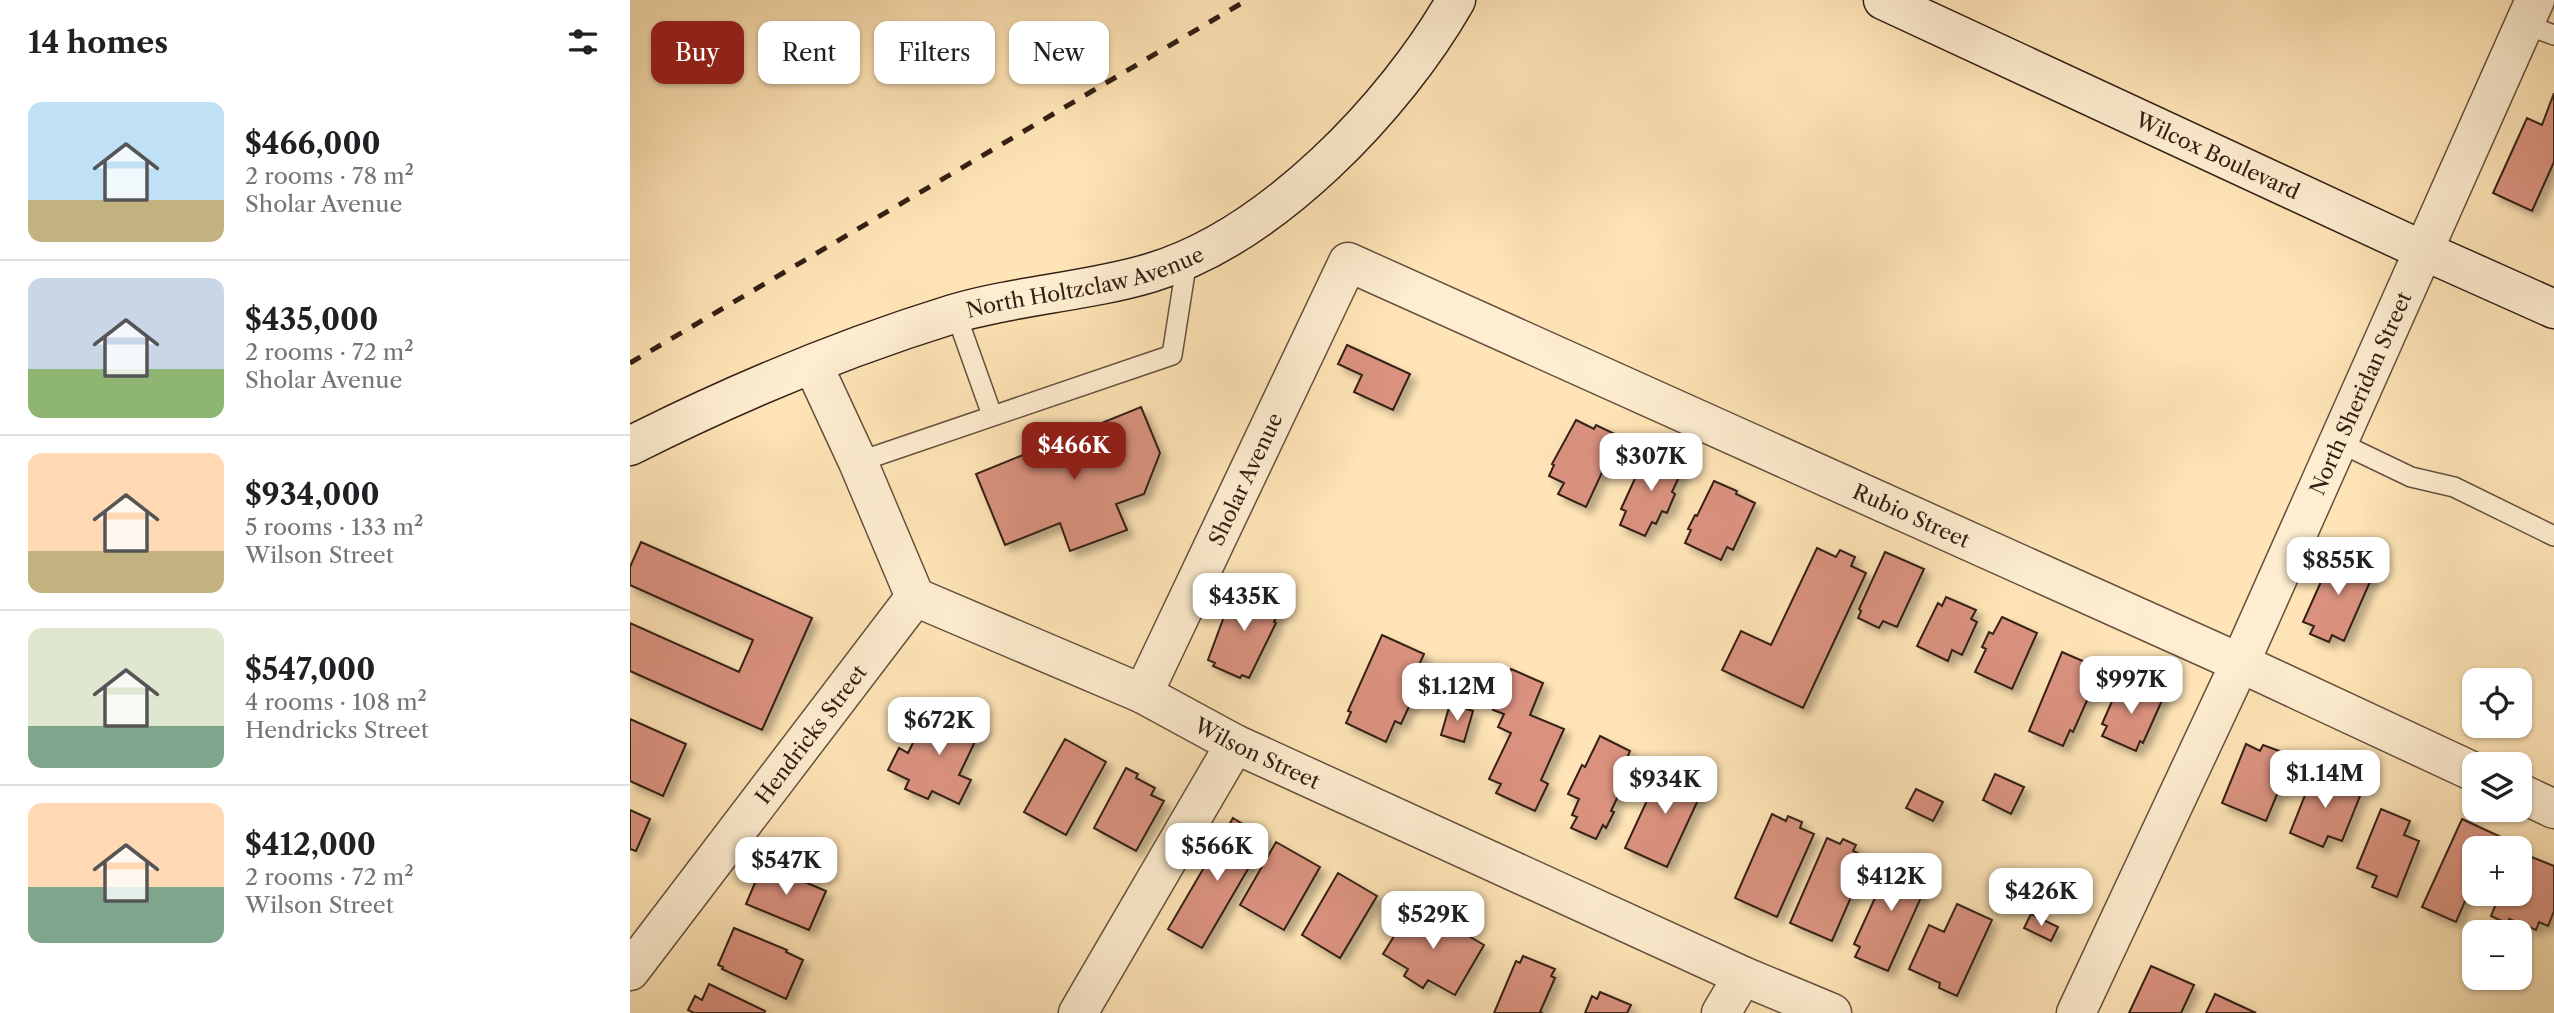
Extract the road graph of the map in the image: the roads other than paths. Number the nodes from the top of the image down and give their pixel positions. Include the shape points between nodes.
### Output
1 (1456, 0) edge
2 (1883, 0) edge
3 (2538, 20) edge
4 (2423, 250) junction
5 (1187, 260) junction
6 (1348, 262) joint
7 (2554, 309) edge
8 (956, 314) junction
9 (813, 365) junction
10 (992, 415) junction
11 (2338, 442) junction
12 (630, 446) edge
13 (858, 462) junction
14 (2554, 536) edge
15 (915, 597) junction
16 (2240, 663) junction
17 (1143, 694) junction
18 (1235, 744) junction
19 (2462, 766) edge
20 (2532, 799) edge
21 (2554, 809) edge
22 (630, 971) edge
23 (1742, 976) junction
24 (1078, 1013) edge
25 (1721, 1013) edge
26 (1832, 1013) edge
27 (2076, 1013) edge

1 - 5 street, North Holtzclaw Avenue via 1412,66 1342,146 1243,229
2 - 4 street, Wilcox Boulevard
3 - 4 street, North Sheridan Street
4 - 7 street, Wilcox Boulevard
4 - 11 street, North Sheridan Street
5 - 8 street, North Holtzclaw Avenue via 1116,282
5 - 10 lane via 1172,355
6 - 16 street, Rubio Street
6 - 17 street, Sholar Avenue
8 - 9 street, North Holtzclaw Avenue
8 - 10 lane
9 - 12 street, North Holtzclaw Avenue
9 - 13 street
10 - 13 lane
11 - 14 lane via 2411,477 2454,487
11 - 16 street, North Sheridan Street
13 - 15 street
15 - 17 street, Wilson Street
15 - 22 street, Hendricks Street
16 - 19 street, Rubio Street
16 - 27 street, North Sheridan Street
17 - 18 street, Wilson Street
18 - 23 street, Wilson Street
18 - 24 street
20 - 21 street
23 - 25 street
23 - 26 street, Wilson Street

